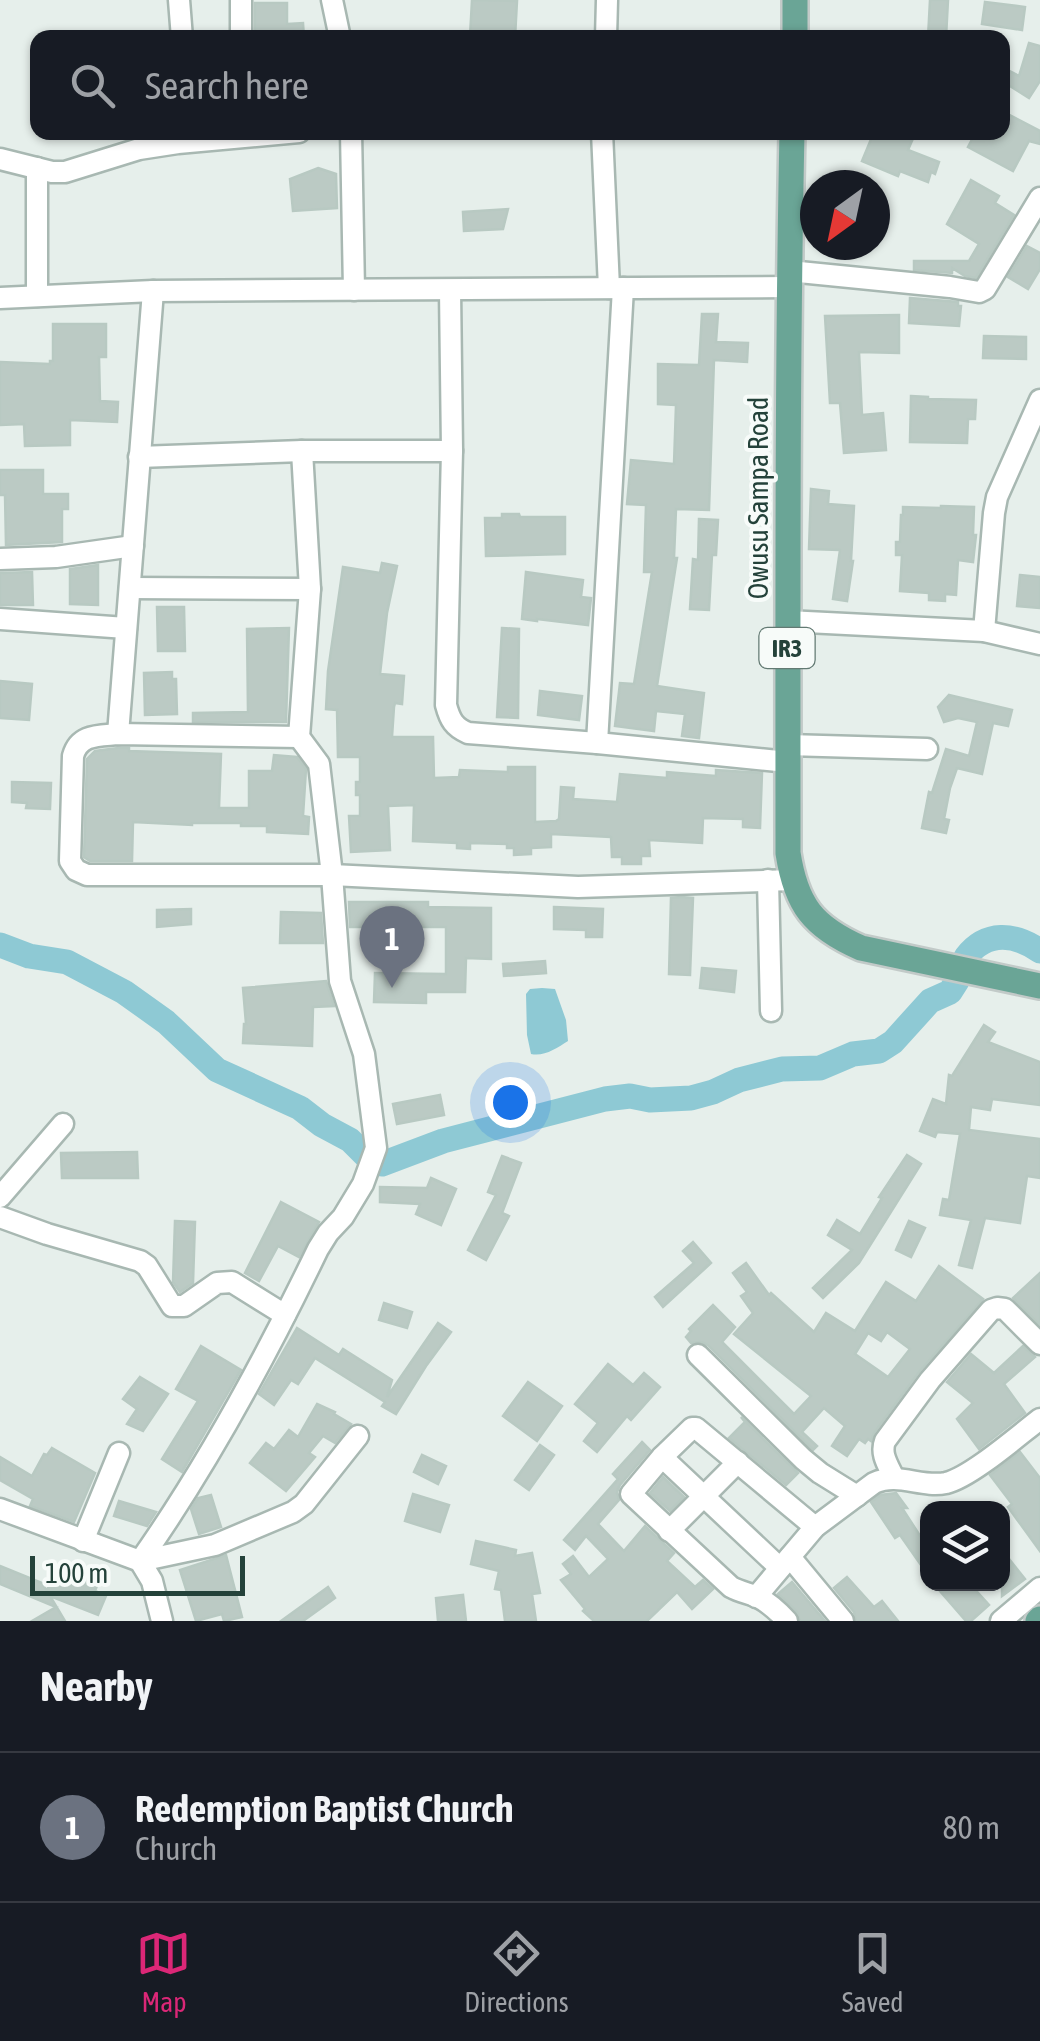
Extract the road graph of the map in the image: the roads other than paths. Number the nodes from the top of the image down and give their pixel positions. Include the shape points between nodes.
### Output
1 (180, 0) edge
2 (240, 0) edge
3 (332, 0) edge
4 (608, 0) edge
5 (796, 0) edge
6 (182, 30) edge
7 (241, 30) edge
8 (338, 30) edge
9 (606, 30) edge
10 (794, 30) edge
11 (171, 140) edge
12 (351, 140) edge
13 (603, 140) edge
14 (792, 140) edge
15 (0, 160) edge
16 (37, 168) junction
17 (1040, 198) edge
18 (789, 279) junction
19 (616, 288) junction
20 (354, 290) junction
21 (450, 290) junction
22 (152, 291) junction
23 (37, 296) junction
24 (0, 298) edge
25 (1040, 400) edge
26 (302, 451) junction
27 (452, 451) junction
28 (140, 457) junction
29 (133, 546) junction
30 (0, 559) edge
31 (130, 588) junction
32 (310, 589) junction
33 (0, 620) edge
34 (787, 621) junction
35 (126, 628) junction
36 (984, 631) junction
37 (1040, 644) edge
38 (118, 734) junction
39 (299, 737) junction
40 (597, 743) junction
41 (928, 749) dead end
42 (788, 754) junction
43 (332, 876) junction
44 (780, 880) junction
45 (1040, 986) edge
46 (771, 1011) dead end
47 (63, 1124) dead end
48 (0, 1198) edge
49 (0, 1217) edge
50 (284, 1315) junction
51 (1040, 1344) edge
52 (698, 1355) dead end
53 (1040, 1419) edge
54 (358, 1436) dead end
55 (119, 1453) dead end
56 (662, 1456) junction
57 (738, 1462) junction
58 (894, 1478) junction
59 (704, 1496) junction
60 (857, 1496) junction
61 (0, 1509) edge
62 (815, 1527) junction
63 (669, 1530) junction
64 (83, 1541) junction
65 (140, 1560) junction
66 (785, 1562) junction
67 (1040, 1588) edge
68 (756, 1596) junction
69 (162, 1621) edge
70 (787, 1621) edge
71 (843, 1621) edge
72 (1001, 1621) edge

1 - 6 street
2 - 7 street
3 - 8 street
4 - 9 street
5 - 10 main road
11 - 16 street via 65,172
12 - 20 street
13 - 19 street
14 - 18 main road, Owusu Sampa Road / IR3
15 - 16 street
16 - 23 street
17 - 18 street via 978,292
18 - 19 street
18 - 34 main road, Owusu Sampa Road / IR3
19 - 21 street
19 - 40 street
20 - 21 street
20 - 22 street
21 - 27 street
22 - 23 street
22 - 28 street
23 - 24 street
25 - 36 street via 994,513
26 - 27 street
26 - 28 street
26 - 32 street
27 - 40 street via 450,719 468,734
28 - 29 street
29 - 30 street
29 - 31 street
31 - 32 street
31 - 35 street
32 - 39 street
33 - 35 street
34 - 36 street
34 - 42 main road, Owusu Sampa Road / IR3
35 - 38 street
36 - 37 street
38 - 39 street
38 - 43 street via 93,736 75,747 70,861 76,870
39 - 43 street via 319,764
40 - 42 street
41 - 42 street
42 - 44 main road, Owusu Sampa Road / IR3 via 788,852
43 - 44 street via 578,886
43 - 50 street via 340,981 364,1054 376,1148 363,1184
44 - 45 main road, Owusu Sampa Road / IR3 via 816,922 861,948
44 - 46 street
47 - 48 street
49 - 50 street via 140,1261 172,1306 232,1282
50 - 65 street via 220,1436
51 - 58 street via 1005,1309 991,1310 885,1440 883,1456
52 - 60 street via 803,1459
53 - 58 street via 956,1479 936,1484
54 - 65 street via 294,1512 215,1544
55 - 64 street
56 - 57 street via 696,1428
56 - 59 street
56 - 63 street via 630,1494
57 - 59 street
57 - 62 street
58 - 60 street
59 - 63 street
59 - 66 street
60 - 62 street
61 - 64 street
62 - 66 street
63 - 68 street via 731,1587
64 - 65 street
65 - 69 street
66 - 68 street
66 - 71 street
67 - 72 street
68 - 70 street

